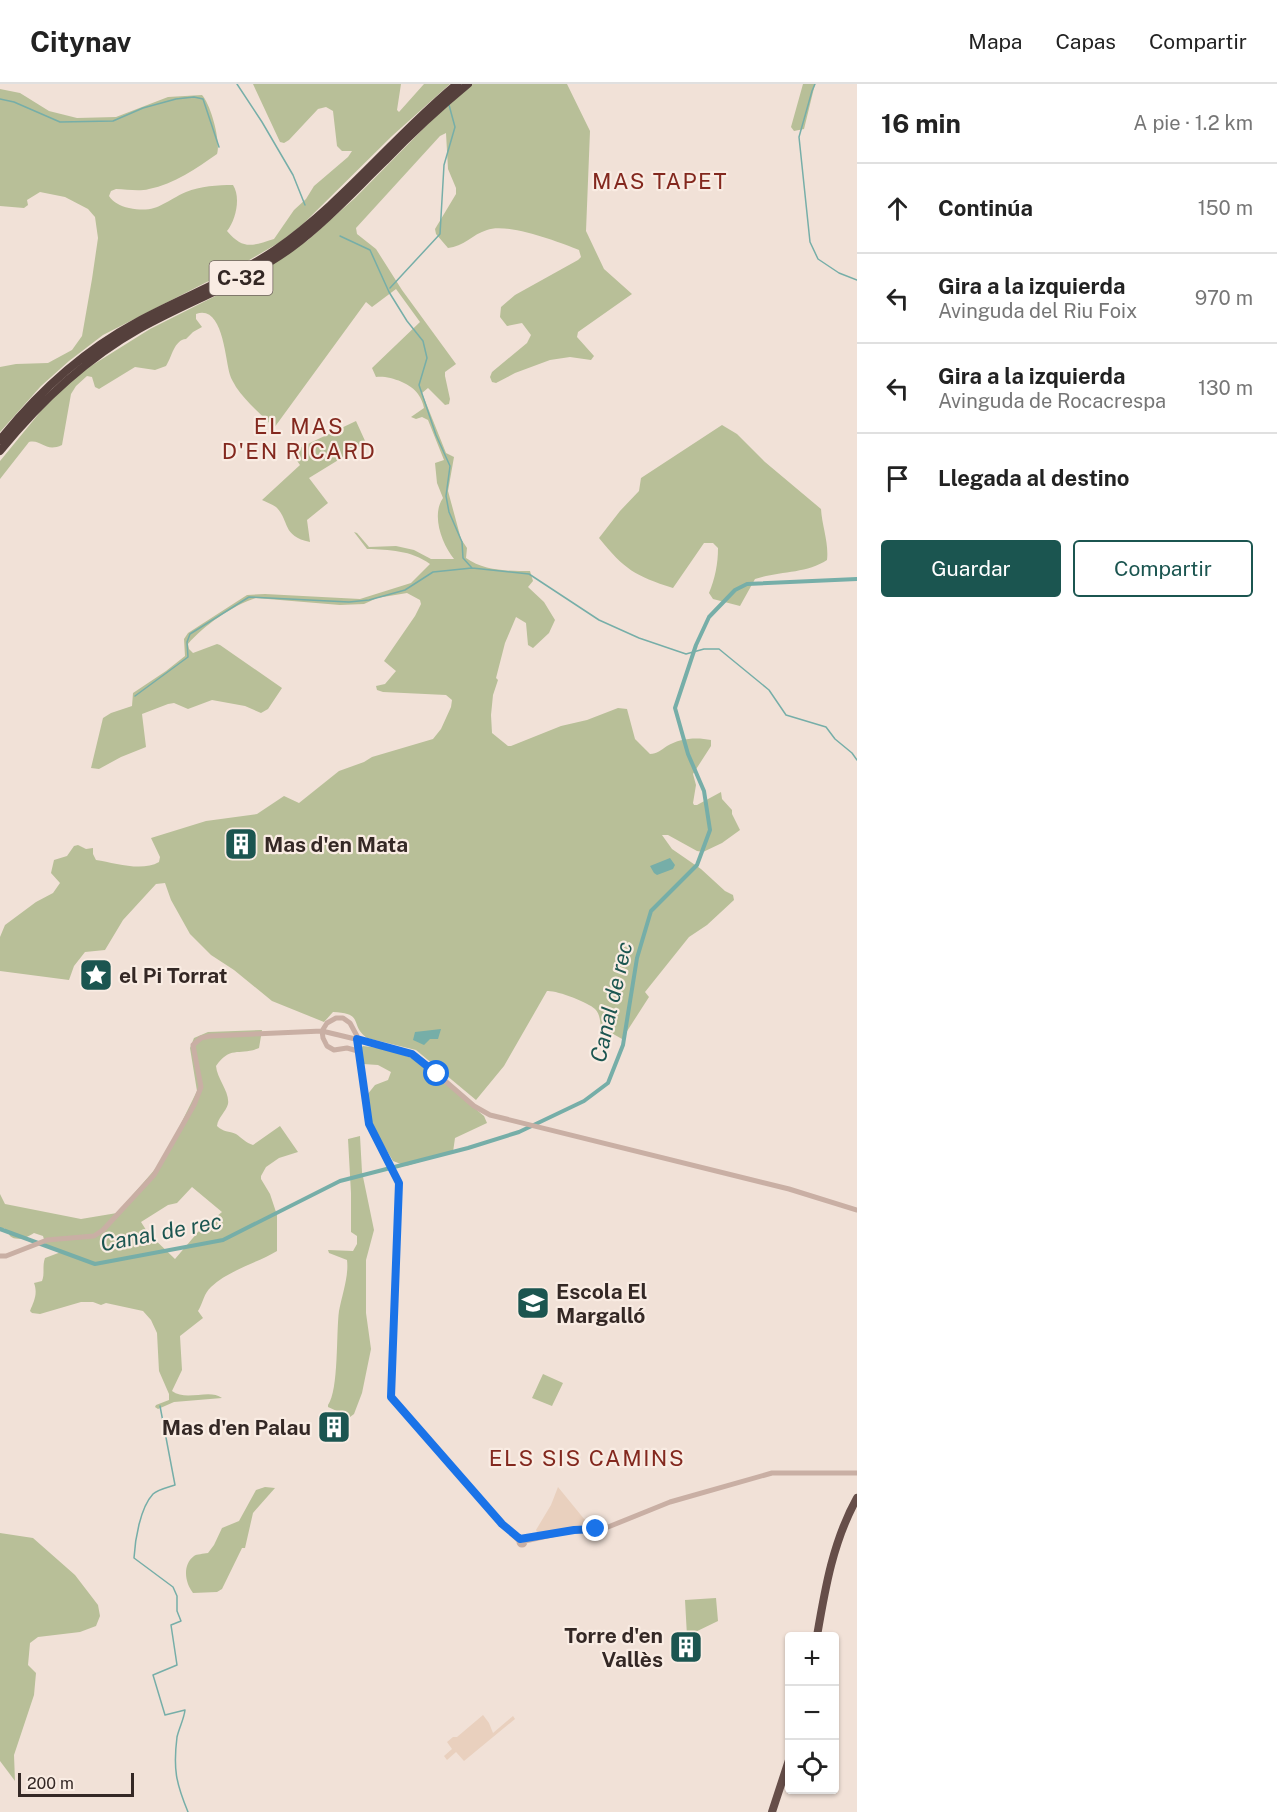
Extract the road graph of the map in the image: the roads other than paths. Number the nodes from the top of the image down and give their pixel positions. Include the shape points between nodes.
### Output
1 (457, 84) edge
2 (468, 84) edge
3 (0, 440) edge
4 (0, 451) edge
5 (322, 1031) junction
6 (299, 1032) junction
7 (357, 1039) junction
8 (325, 1043) junction
9 (347, 1048) junction
10 (358, 1051) junction
11 (857, 1210) edge
12 (0, 1256) edge
13 (857, 1473) edge
14 (857, 1498) edge
15 (818, 1632) edge
16 (785, 1770) edge
17 (772, 1812) edge

1 - 3 highway, C-32 via 290,239 256,262 96,347 48,386
2 - 4 highway, C-32 via 292,247 257,270 98,354 49,396
5 - 6 street
5 - 7 street
5 - 7 street via 327,1023 343,1018 354,1029
5 - 8 street
6 - 8 street
6 - 12 street via 197,1040 193,1051 200,1094 154,1175 104,1230 94,1236 47,1240
7 - 9 street
7 - 10 street
7 - 11 street via 412,1054 482,1111
8 - 9 street via 334,1050
9 - 10 street
10 - 13 street via 369,1124 399,1183 391,1397 511,1532 522,1540 608,1527 670,1502 772,1473
14 - 15 highway via 835,1551
16 - 17 highway

